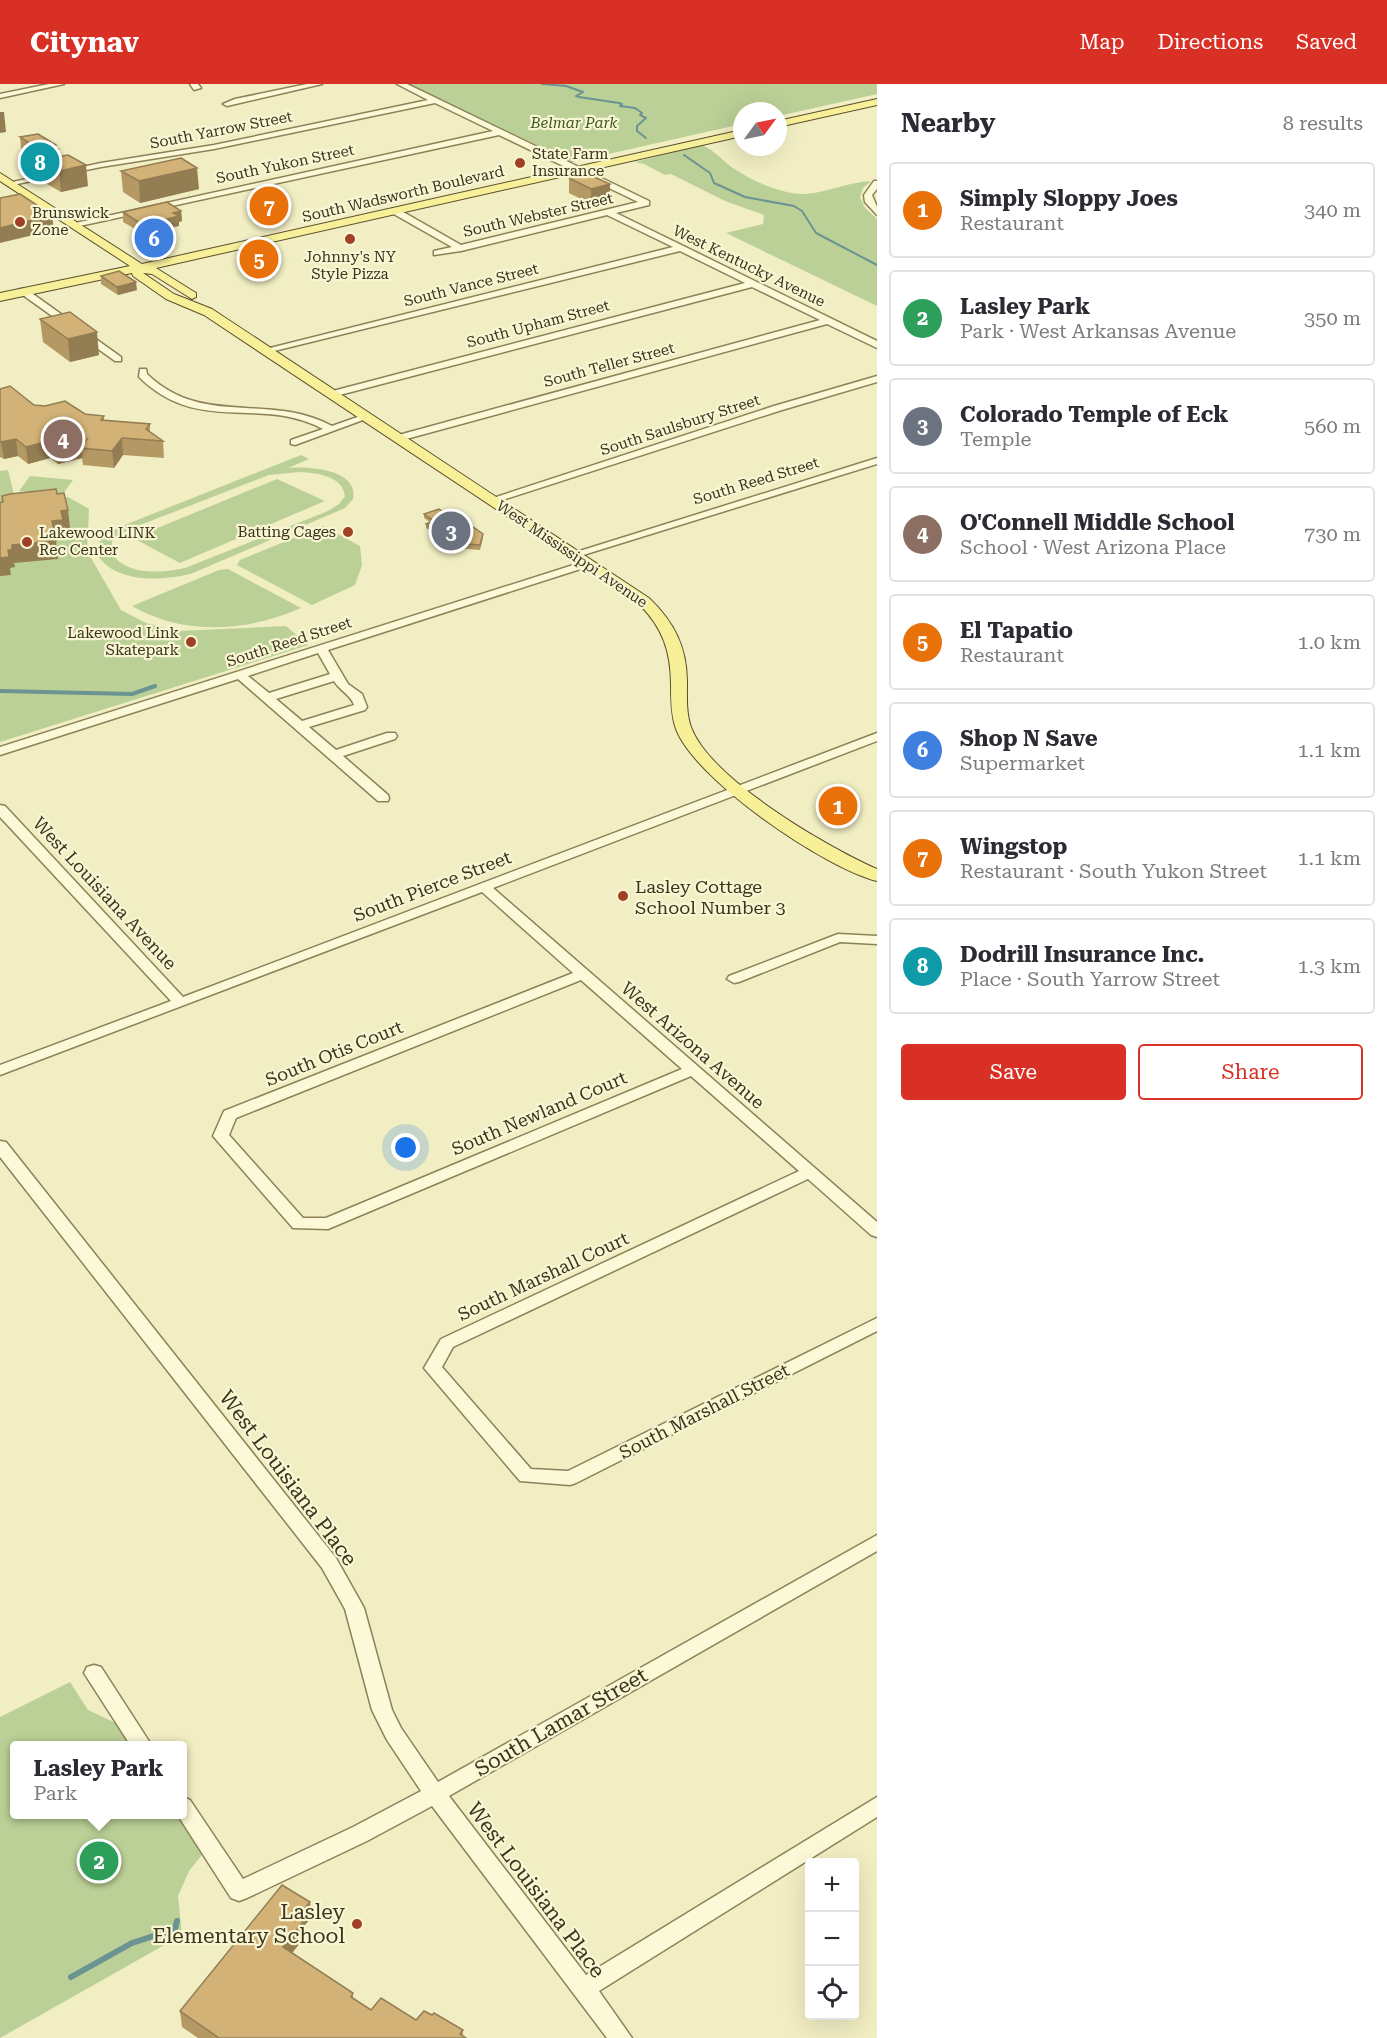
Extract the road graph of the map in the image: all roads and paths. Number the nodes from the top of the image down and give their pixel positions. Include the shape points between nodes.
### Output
1 (60, 84) edge
2 (318, 84) edge
3 (401, 84) edge
4 (0, 96) edge
5 (877, 96) edge
6 (435, 101) junction
7 (877, 102) edge
8 (227, 104) dead end
9 (787, 116) edge
10 (787, 122) edge
11 (733, 128) edge
12 (501, 132) junction
13 (733, 135) edge
14 (571, 168) junction
15 (0, 176) edge
16 (12, 183) junction
17 (877, 183) edge
18 (395, 211) junction
19 (608, 212) junction
20 (877, 212) edge
21 (344, 214) junction
22 (75, 224) junction
23 (284, 237) junction
24 (461, 248) junction
25 (680, 248) junction
26 (437, 253) dead end
27 (137, 265) junction
28 (752, 284) junction
29 (0, 288) edge
30 (23, 291) junction
31 (0, 297) edge
32 (828, 321) junction
33 (877, 345) edge
34 (269, 351) junction
35 (117, 359) dead end
36 (143, 370) dead end
37 (877, 379) edge
38 (332, 394) junction
39 (366, 417) junction
40 (331, 429) junction
41 (399, 438) junction
42 (295, 442) dead end
43 (877, 461) edge
44 (492, 500) junction
45 (576, 554) junction
46 (589, 563) junction
47 (321, 649) junction
48 (240, 675) junction
49 (337, 676) junction
50 (267, 698) junction
51 (300, 726) junction
52 (391, 736) dead end
53 (877, 737) edge
54 (0, 752) edge
55 (334, 755) junction
56 (738, 790) junction
57 (383, 798) dead end
58 (0, 809) edge
59 (877, 876) edge
60 (484, 887) junction
61 (877, 940) edge
62 (583, 974) junction
63 (734, 980) dead end
64 (181, 1003) junction
65 (0, 1070) edge
66 (692, 1070) junction
67 (0, 1146) edge
68 (810, 1172) junction
69 (299, 1224) joint
70 (877, 1231) edge
71 (877, 1324) edge
72 (526, 1476) joint
73 (877, 1542) edge
74 (94, 1673) dead end
75 (139, 1741) edge
76 (435, 1794) junction
77 (877, 1806) edge
78 (187, 1812) edge
79 (584, 1989) junction
80 (621, 2038) edge

1 - 4 street
2 - 8 street
3 - 6 street
5 - 9 main road
6 - 12 street
6 - 16 street, South Yarrow Street via 214,147
7 - 10 main road
11 - 14 main road, South Wadsworth Boulevard
12 - 14 street
12 - 22 street, South Yukon Street
13 - 14 main road, South Wadsworth Boulevard
14 - 18 main road, South Wadsworth Boulevard
14 - 19 street, South Webster Street via 646,203
14 - 21 main road, South Wadsworth Boulevard
15 - 16 main road, West Mississippi Avenue
16 - 22 main road, West Mississippi Avenue
17 - 20 street via 868,195
18 - 23 main road, South Wadsworth Boulevard
18 - 24 street
19 - 24 street, South Webster Street
19 - 25 street, West Kentucky Avenue
21 - 23 main road via 286,232
21 - 27 main road, South Wadsworth Boulevard
22 - 27 main road, West Mississippi Avenue
23 - 27 main road, South Wadsworth Boulevard
24 - 26 street, South Webster Street
25 - 28 street, West Kentucky Avenue
25 - 34 street, South Vance Street
27 - 29 main road, South Wadsworth Boulevard
27 - 30 main road, South Wadsworth Boulevard
27 - 34 main road, West Mississippi Avenue via 137,274 158,289 208,312
28 - 32 street, West Kentucky Avenue
28 - 38 street, South Upham Street
30 - 31 main road, South Wadsworth Boulevard
30 - 35 street
32 - 33 street, West Kentucky Avenue
32 - 41 street, South Teller Street
34 - 38 main road, West Mississippi Avenue
36 - 40 street via 142,375 149,382 182,404 296,414
37 - 44 street, South Saulsbury Street
38 - 39 main road, West Mississippi Avenue
39 - 40 street
39 - 41 main road, West Mississippi Avenue
40 - 42 street
41 - 44 main road, West Mississippi Avenue
43 - 45 street, South Reed Street
44 - 45 main road, West Mississippi Avenue
45 - 46 main road, West Mississippi Avenue
46 - 47 street, South Reed Street
46 - 56 main road, West Mississippi Avenue via 644,601 668,628 679,660 684,729 703,760
47 - 48 street, South Reed Street
47 - 49 street
48 - 50 street
48 - 54 street, South Reed Street
49 - 50 street
49 - 51 street via 358,697 361,707
50 - 51 street
51 - 55 street
52 - 55 street
53 - 56 street, South Pierce Street
55 - 57 street
56 - 59 main road, West Mississippi Avenue via 840,860
56 - 60 street, South Pierce Street
58 - 64 street, West Louisiana Avenue
60 - 62 street, West Arizona Avenue
60 - 64 street, South Pierce Street
61 - 63 street via 838,938
62 - 66 street, West Arizona Avenue
62 - 69 street, South Otis Court via 229,1115 221,1136
64 - 65 street, South Pierce Street
66 - 68 street, West Arizona Avenue
66 - 69 street, South Newland Court via 328,1223
67 - 76 street, West Louisiana Place via 329,1563 354,1608 382,1710
68 - 70 street, West Arizona Avenue
68 - 72 street, South Marshall Court via 447,1343 433,1368
71 - 72 street, South Marshall Street via 570,1478
73 - 76 street, South Lamar Street
74 - 75 street
76 - 78 street, South Lamar Street via 239,1891
76 - 79 street, West Louisiana Place
77 - 79 street
79 - 80 street, West Louisiana Place

